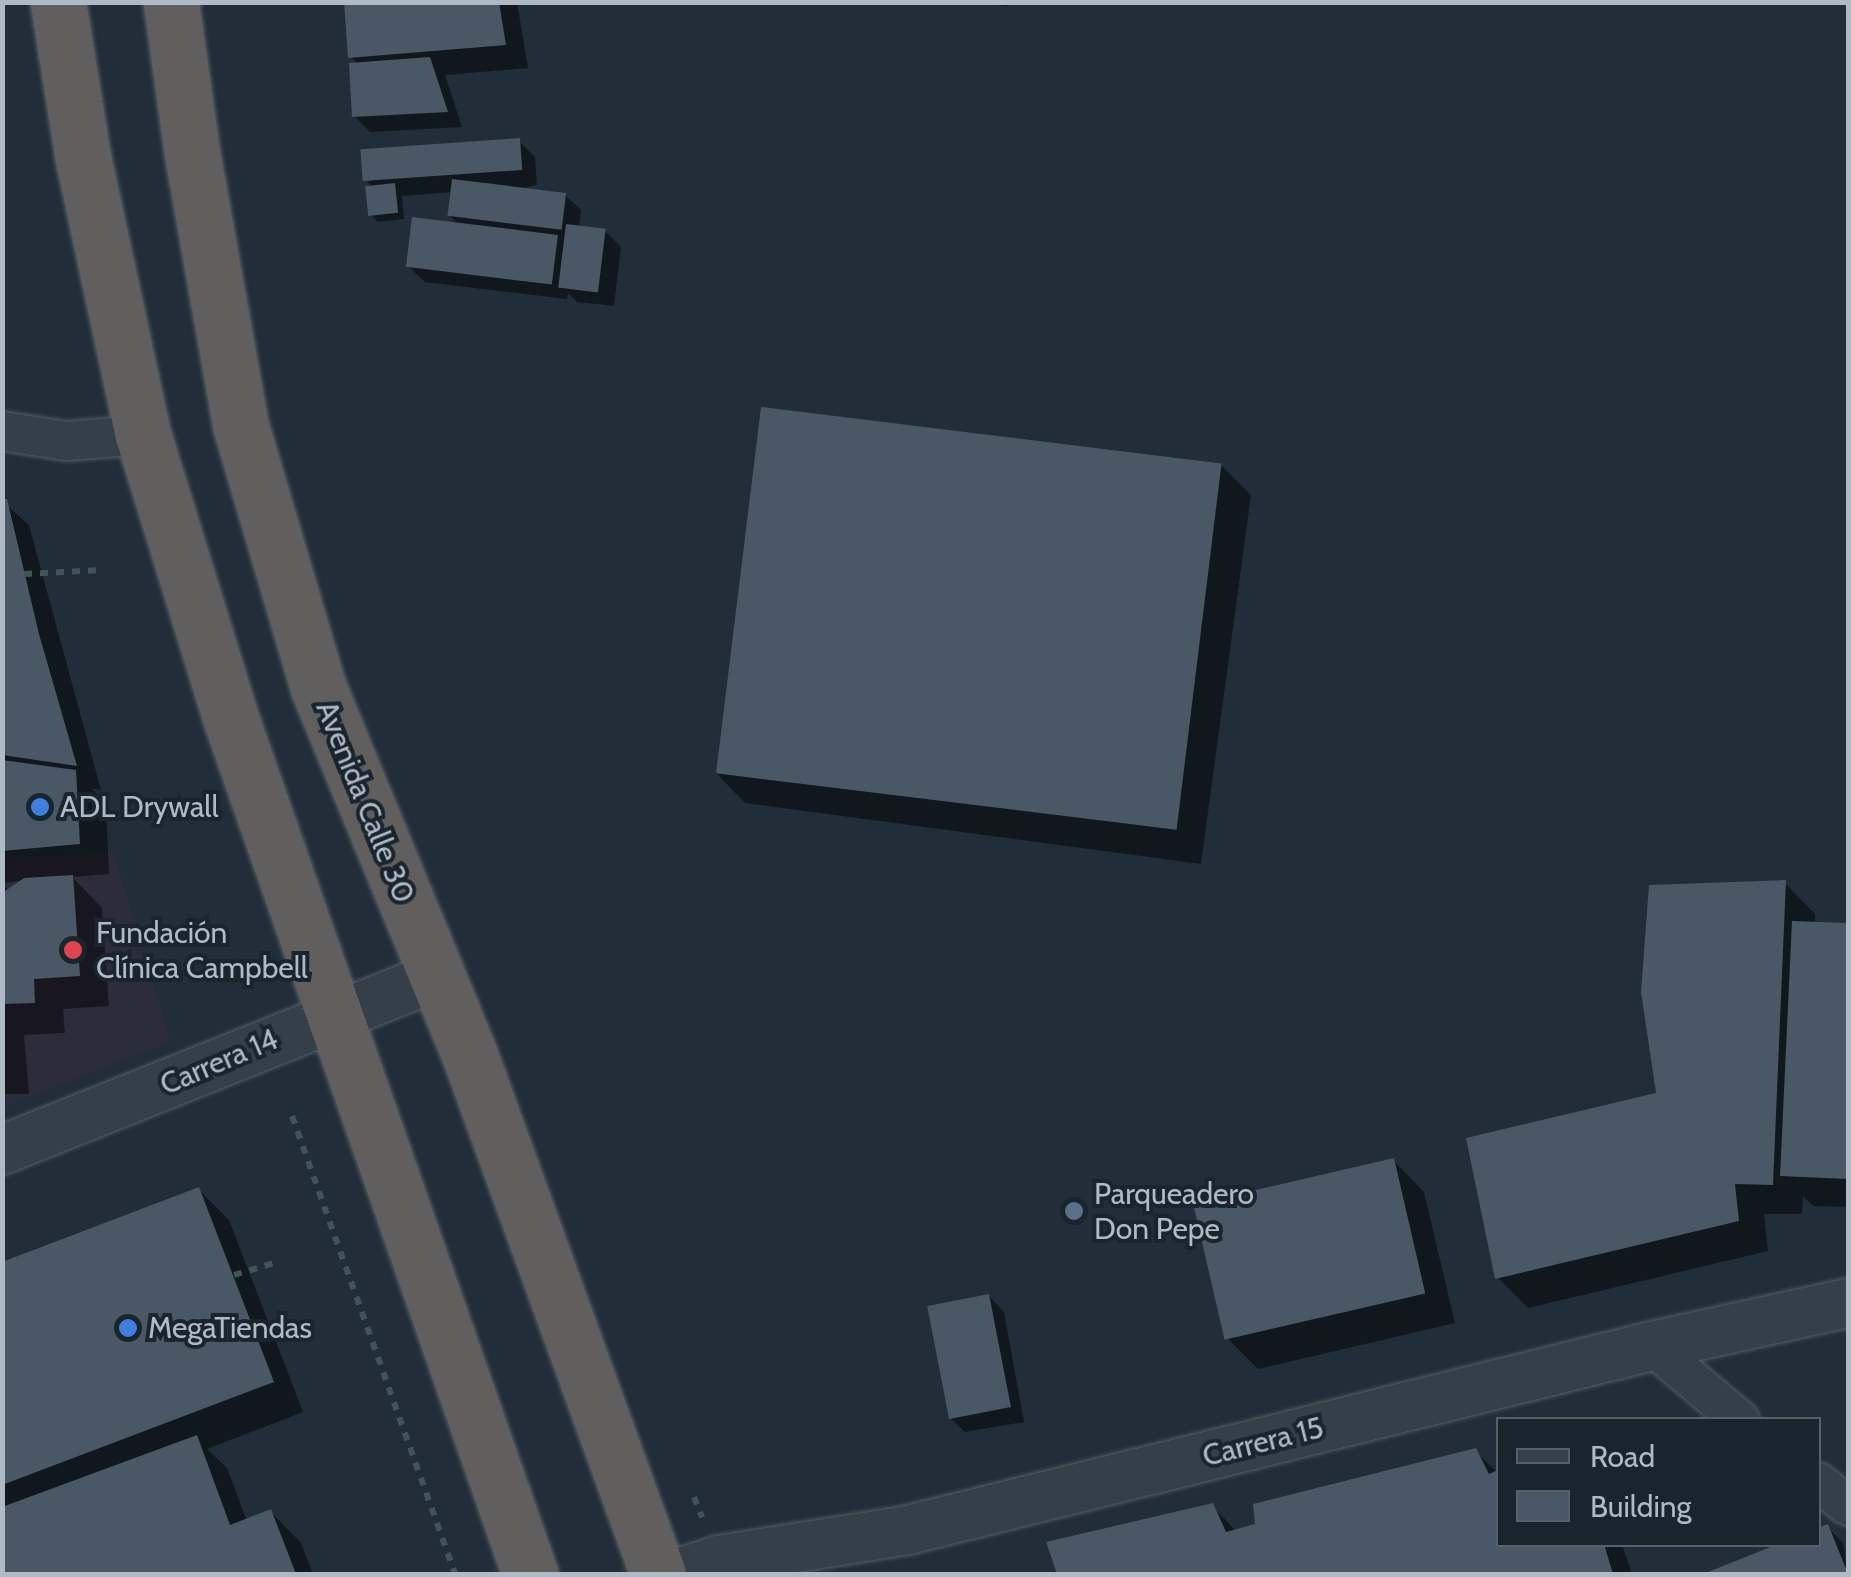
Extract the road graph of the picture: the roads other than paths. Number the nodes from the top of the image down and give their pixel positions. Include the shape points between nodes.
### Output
1 (58, 2) edge
2 (171, 2) edge
3 (2, 431) edge
4 (143, 434) junction
5 (436, 976) junction
6 (334, 1014) junction
7 (2, 1150) edge
8 (1848, 1303) edge
9 (1652, 1346) junction
10 (1736, 1417) edge
11 (1821, 1484) edge
12 (1848, 1506) edge
13 (530, 1574) edge
14 (658, 1574) edge
15 (676, 1574) edge

1 - 4 highway via 83,158
2 - 5 highway, Avenida Calle 30 via 241,427 318,687
3 - 4 street via 66,442
4 - 6 highway via 232,722
5 - 6 street, Carrera 14
5 - 14 highway, Avenida Calle 30 via 544,1252
6 - 7 street, Carrera 14
6 - 13 highway
8 - 9 street, Carrera 15
9 - 10 street
9 - 15 street, Carrera 15 via 908,1530 718,1560
11 - 12 street

